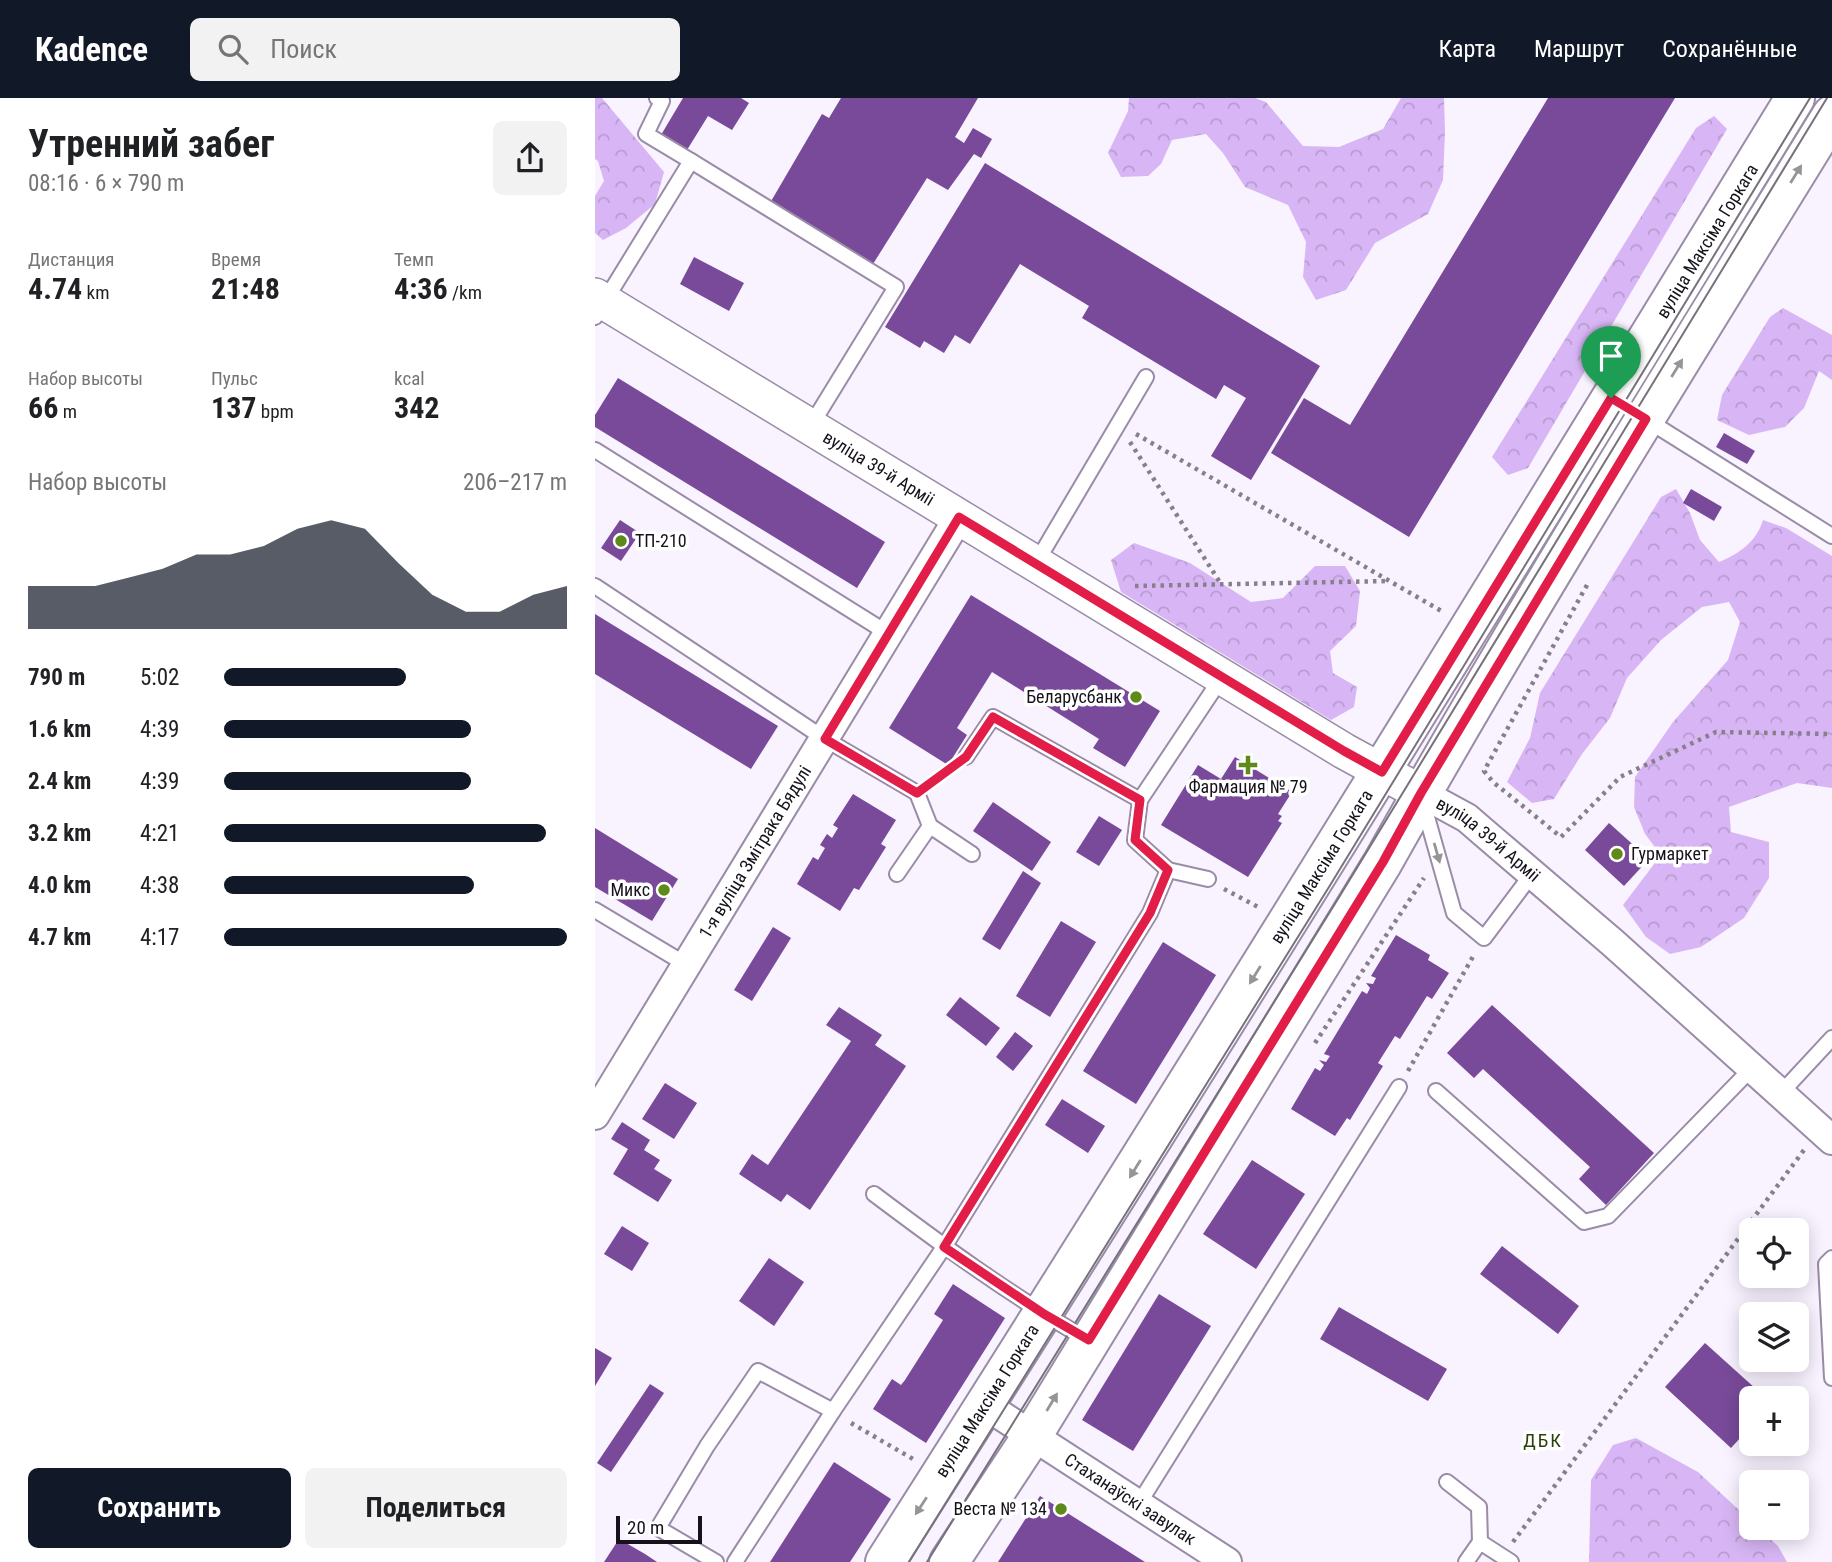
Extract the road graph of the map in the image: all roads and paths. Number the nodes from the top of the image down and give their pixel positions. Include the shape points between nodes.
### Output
1 (657, 98) edge
2 (1795, 98) edge
3 (1832, 115) edge
4 (691, 161) junction
5 (598, 305) edge
6 (1146, 377) dead end
7 (1611, 398) junction
8 (1646, 419) junction
9 (1118, 423) junction
10 (810, 427) junction
11 (595, 450) edge
12 (959, 517) junction
13 (1832, 536) edge
14 (1035, 564) junction
15 (1389, 581) junction
16 (1221, 584) junction
17 (595, 586) edge
18 (1126, 586) dead end
19 (1447, 615) dead end
20 (889, 634) junction
21 (1222, 677) junction
22 (1832, 734) edge
23 (825, 739) junction
24 (966, 757) joint
25 (1483, 763) dead end
26 (1484, 771) dead end
27 (1382, 772) junction
28 (1493, 782) dead end
29 (917, 793) junction
30 (1421, 793) junction
31 (1140, 800) junction
32 (930, 826) junction
33 (972, 854) dead end
34 (1168, 870) junction
35 (897, 874) dead end
36 (1532, 874) junction
37 (1207, 880) joint
38 (595, 910) edge
39 (1264, 911) dead end
40 (1484, 937) junction
41 (687, 965) junction
42 (1832, 1038) edge
43 (1753, 1067) junction
44 (1399, 1087) joint
45 (1436, 1091) dead end
46 (1781, 1093) junction
47 (595, 1115) edge
48 (1826, 1135) edge
49 (874, 1194) dead end
50 (944, 1247) junction
51 (1832, 1258) edge
52 (1044, 1314) junction
53 (1089, 1340) junction
54 (1832, 1378) edge
55 (985, 1405) junction
56 (832, 1411) junction
57 (1032, 1436) junction
58 (923, 1466) dead end
59 (1447, 1482) dead end
60 (1138, 1505) junction
61 (1480, 1542) junction
62 (1209, 1557) edge
63 (1506, 1559) edge
64 (716, 1562) edge
65 (735, 1562) edge
66 (885, 1562) edge
67 (949, 1562) edge
68 (1466, 1562) edge

1 - 4 lane via 662,101 646,134
2 - 7 main road, вуліца Максіма Горкага
8 -> 3 main road
4 - 5 lane
4 - 10 lane via 896,287
5 - 10 street, вуліца 39-й Арміі
6 - 9 lane
7 - 8 street
7 - 27 main road, вуліца Максіма Горкага
8 - 13 lane
8 - 30 main road
9 - 14 lane
9 - 15 path
9 - 16 path
10 - 12 street, вуліца 39-й Арміі
11 - 20 lane
12 - 14 street, вуліца 39-й Арміі
12 - 20 street, 1-я вуліца Змітрака Бядулі
14 - 21 street, вуліца 39-й Арміі
15 - 16 path
15 - 19 path
16 - 18 path
17 - 23 lane
20 - 23 street, 1-я вуліца Змітрака Бядулі
21 - 27 street, вуліца 39-й Арміі
21 - 31 lane
22 - 28 path via 1716,732 1620,777 1561,836
23 - 29 lane
23 - 41 street, 1-я вуліца Змітрака Бядулі
24 - 29 path
24 - 31 lane via 993,717
25 - 26 path
27 - 30 street, вуліца 39-й Арміі
27 -> 52 main road, вуліца Максіма Горкага
29 - 32 lane
30 - 36 street, вуліца 39-й Арміі via 1467,818
30 -> 40 lane via 1454,913
30 - 53 main road
31 - 34 lane via 1135,840
32 - 33 lane
32 - 35 lane
34 - 37 lane
34 - 50 lane via 1150,913
36 - 40 lane
36 - 43 street, вуліца 39-й Арміі
37 - 39 path
38 - 41 lane
40 - 44 path
41 - 47 street, 1-я вуліца Змітрака Бядулі
42 - 46 lane
43 - 45 lane via 1608,1216 1584,1222
43 - 46 street, вуліца 39-й Арміі
44 - 60 lane
46 - 48 street, вуліца 39-й Арміі
48 - 63 path
49 - 50 lane
50 - 52 lane
50 - 56 lane
51 - 54 lane via 1826,1264
52 - 53 lane
52 - 55 main road, вуліца Максіма Горкага
57 -> 53 main road
55 - 57 street, Стаханаўскі завулак
55 -> 66 main road, вуліца Максіма Горкага
56 - 58 path
56 - 64 lane via 758,1371 658,1528
56 - 65 lane
57 - 60 street, Стаханаўскі завулак
57 - 67 main road
59 - 61 lane via 1479,1507
60 - 62 street, Стаханаўскі завулак
61 - 63 lane
61 - 68 lane

